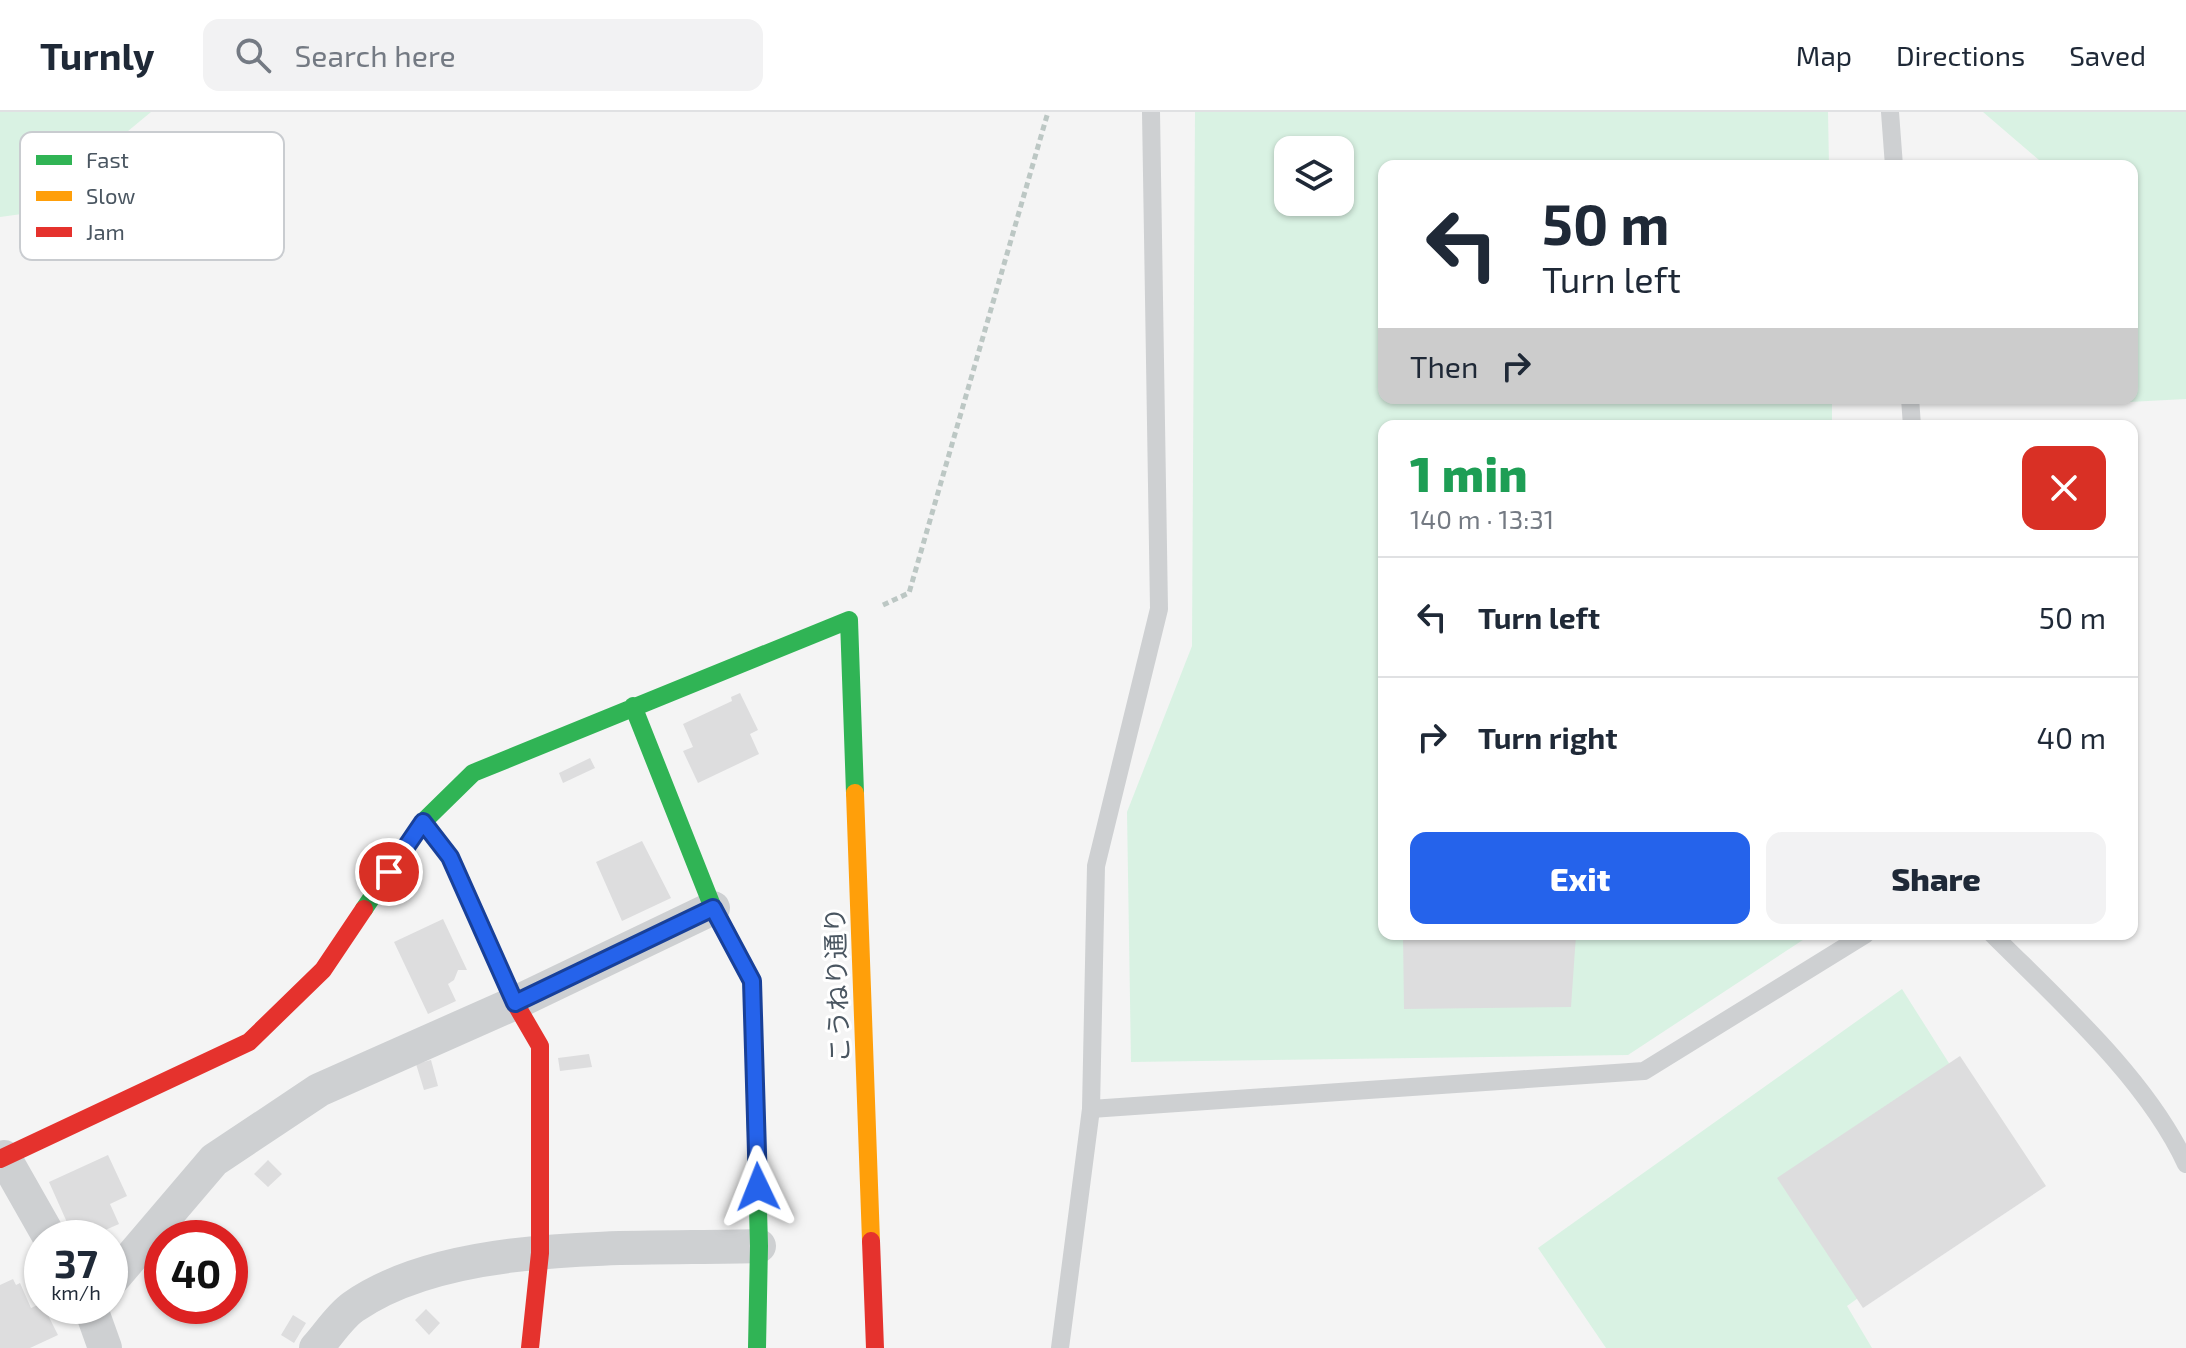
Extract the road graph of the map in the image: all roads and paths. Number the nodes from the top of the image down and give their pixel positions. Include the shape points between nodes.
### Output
1 (1048, 112) edge
2 (1151, 112) edge
3 (1890, 112) edge
4 (1894, 160) edge
5 (849, 620) junction
6 (633, 706) junction
7 (423, 822) junction
8 (713, 908) junction
9 (1856, 940) edge
10 (1998, 940) edge
11 (515, 1003) junction
12 (1091, 1109) junction
13 (2, 1158) edge
14 (2186, 1164) edge
15 (39, 1220) edge
16 (759, 1246) junction
17 (540, 1253) junction
18 (128, 1261) edge
19 (96, 1324) edge
20 (105, 1348) edge
21 (316, 1348) edge
22 (530, 1348) edge
23 (757, 1348) edge
24 (875, 1348) edge
25 (1060, 1348) edge

1 - 5 path via 909,593
2 - 12 lane via 1159,609 1096,866
3 - 4 lane
5 - 6 street
5 - 24 street, こうねり通り
6 - 7 street via 473,773
6 - 8 street
7 - 11 street via 450,857
7 - 13 street via 323,970 249,1042
8 - 11 street
8 - 16 street via 752,981
9 - 12 lane via 1644,1071
10 - 14 lane via 2102,1045 2175,1141
11 - 17 street via 540,1046
11 - 18 street via 319,1090 214,1160
12 - 25 lane
13 - 15 street
16 - 17 street
16 - 23 street
17 - 21 street via 492,1257 423,1273 352,1308
17 - 22 street
19 - 20 street

